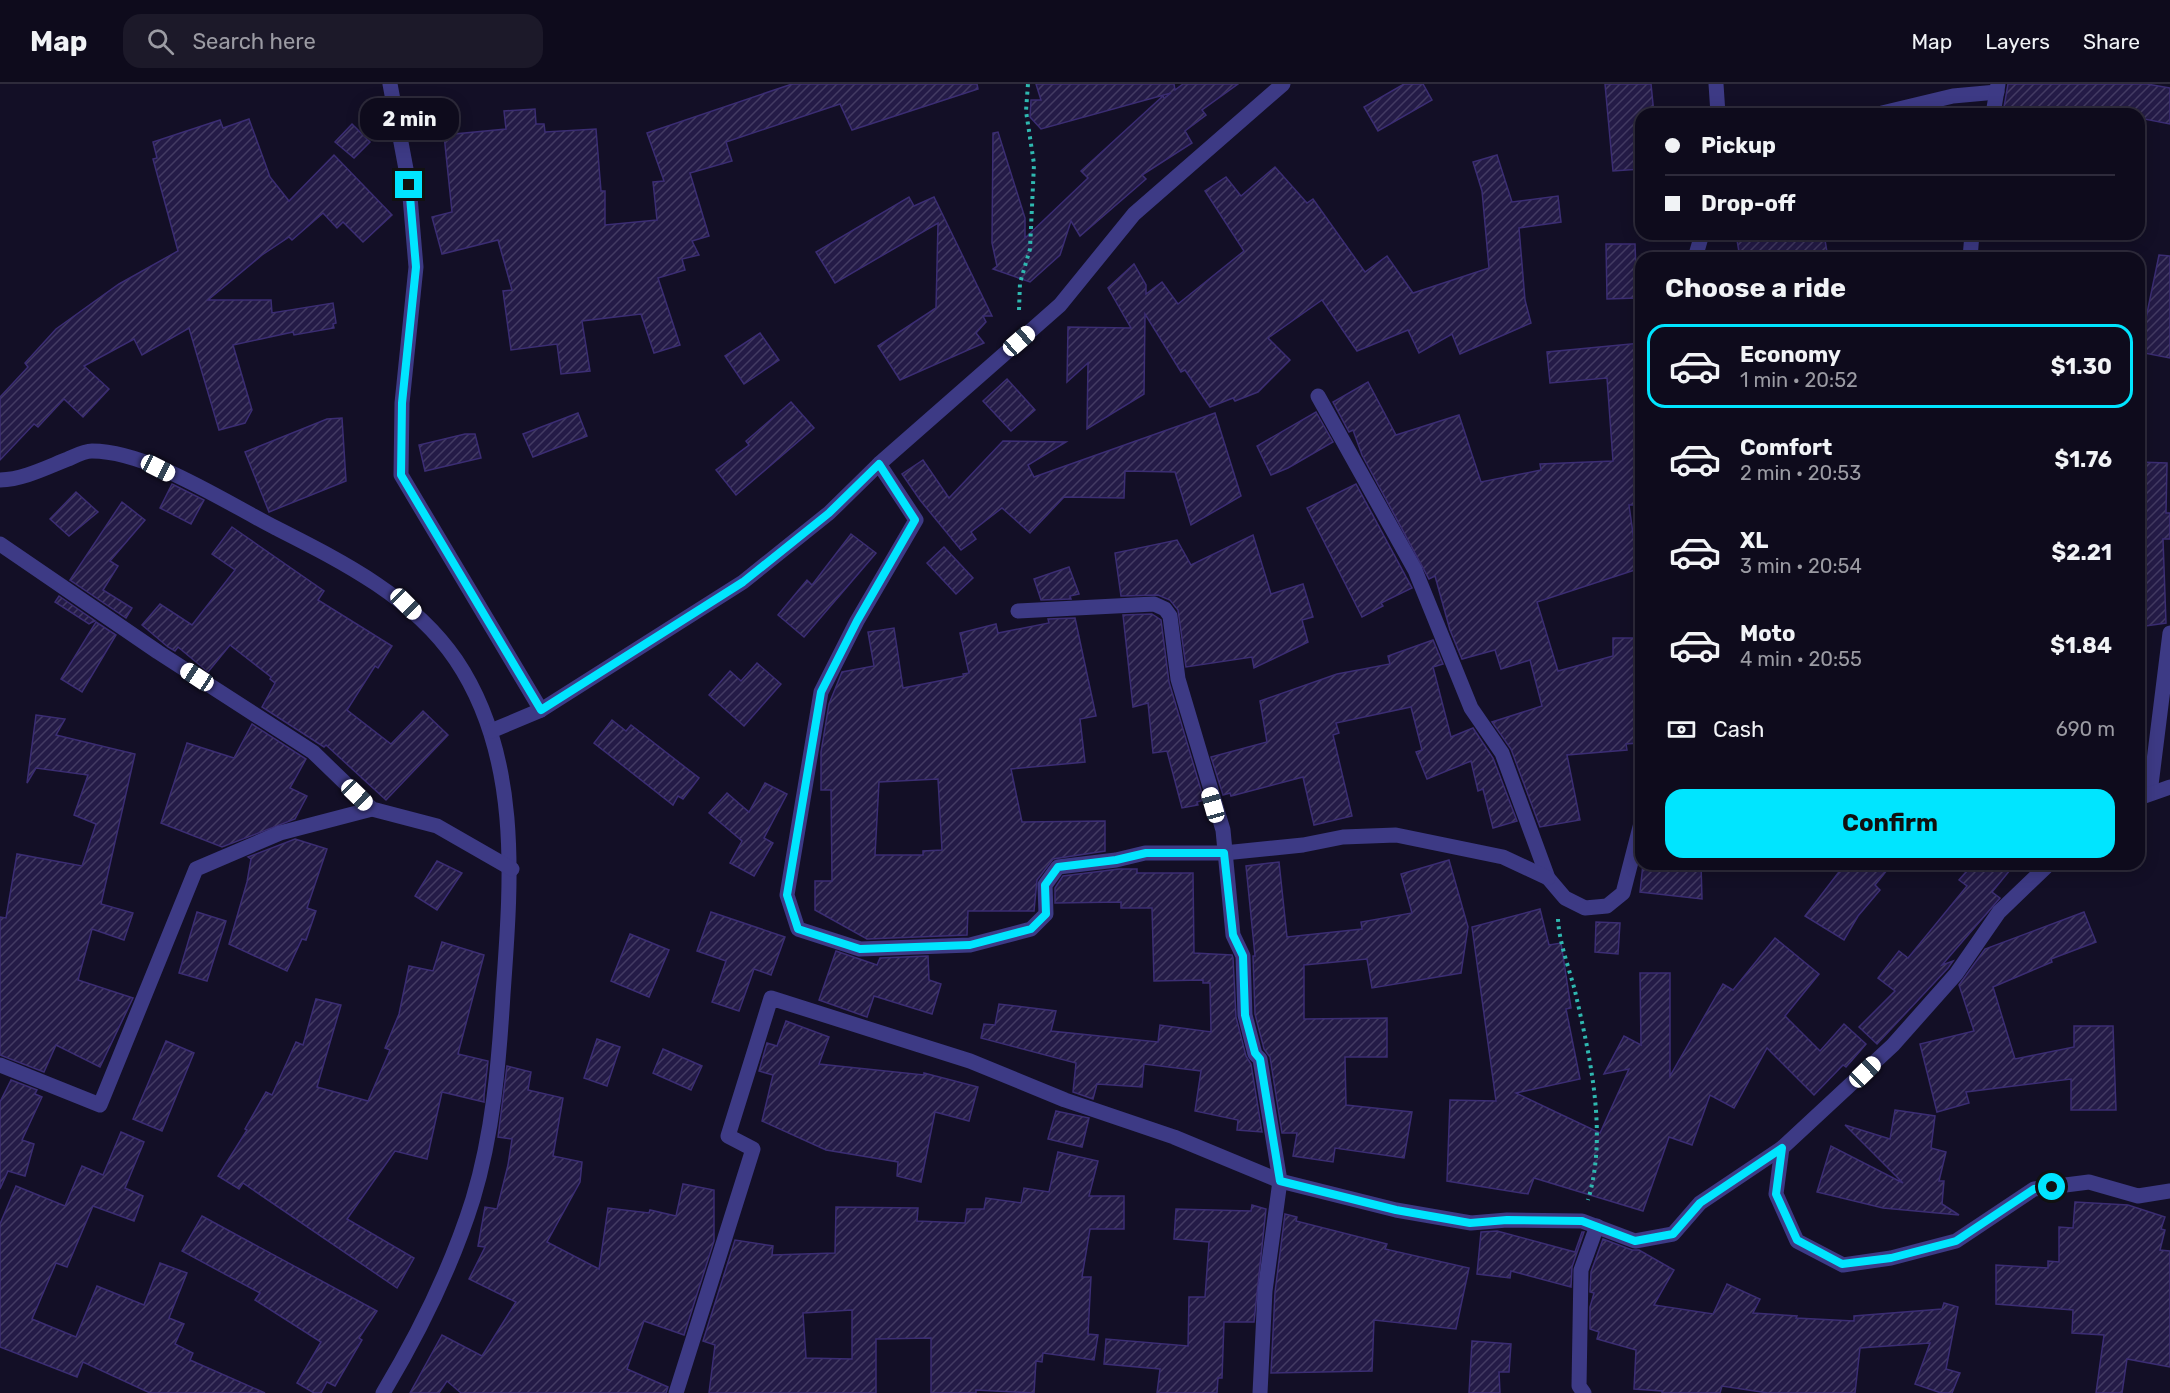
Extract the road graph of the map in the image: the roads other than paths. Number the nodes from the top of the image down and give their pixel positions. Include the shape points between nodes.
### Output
1 (390, 84) edge
2 (1283, 84) edge
3 (1716, 84) edge
4 (1998, 88) edge
5 (1718, 108) edge
6 (1903, 108) edge
7 (1994, 108) edge
8 (1318, 396) dead end
9 (879, 464) junction
10 (0, 480) edge
11 (0, 544) edge
12 (1018, 611) dead end
13 (2170, 633) edge
14 (541, 710) junction
15 (491, 731) junction
16 (2170, 787) edge
17 (2145, 790) edge
18 (2145, 796) edge
19 (372, 809) junction
20 (1635, 846) edge
21 (1224, 853) junction
22 (512, 869) junction
23 (2043, 870) edge
24 (1548, 878) junction
25 (0, 1065) edge
26 (1782, 1148) junction
27 (1280, 1181) junction
28 (2170, 1191) edge
29 (1590, 1224) junction
30 (383, 1393) edge
31 (676, 1393) edge
32 (1260, 1393) edge
33 (1584, 1393) edge

1 - 14 street via 409,185 416,267 402,403 401,475
2 - 9 street via 1134,214 1060,305
3 - 5 street
4 - 6 street
4 - 7 street
8 - 24 street via 1415,570 1471,708 1502,753
9 - 14 street via 829,513 743,582
9 - 21 street via 915,520 821,692 787,895 798,929 860,949 970,945 1031,929 1046,914 1045,885 1058,867 1146,853
10 - 15 street via 16,479 89,451 139,458 261,520 406,604 457,662
11 - 19 street via 314,752
12 - 21 street via 1154,604 1165,609 1170,616 1178,679 1223,830
13 - 17 street
14 - 15 street
15 - 22 street via 505,802
16 - 18 street
19 - 22 street via 437,826
19 - 25 street via 280,833 196,869 100,1105
20 - 24 street via 1623,893 1607,906 1585,908 1565,898
21 - 24 street via 1343,837 1396,835 1503,857
21 - 27 street via 1233,935 1243,956 1245,1015 1260,1059
22 - 30 street via 499,1054 489,1128 473,1197 448,1266
23 - 26 street via 1999,912 1956,974 1893,1045
26 - 28 street via 1776,1194 1797,1240 1842,1264 1891,1258 1956,1241 2034,1189 2089,1182 2138,1196
26 - 29 street via 1700,1203 1673,1234 1635,1241
27 - 29 street via 1396,1210 1470,1223 1507,1220
27 - 31 street via 970,1061 771,998 728,1136 753,1149
27 - 32 street via 1265,1291
29 - 33 street via 1581,1270 1579,1386

